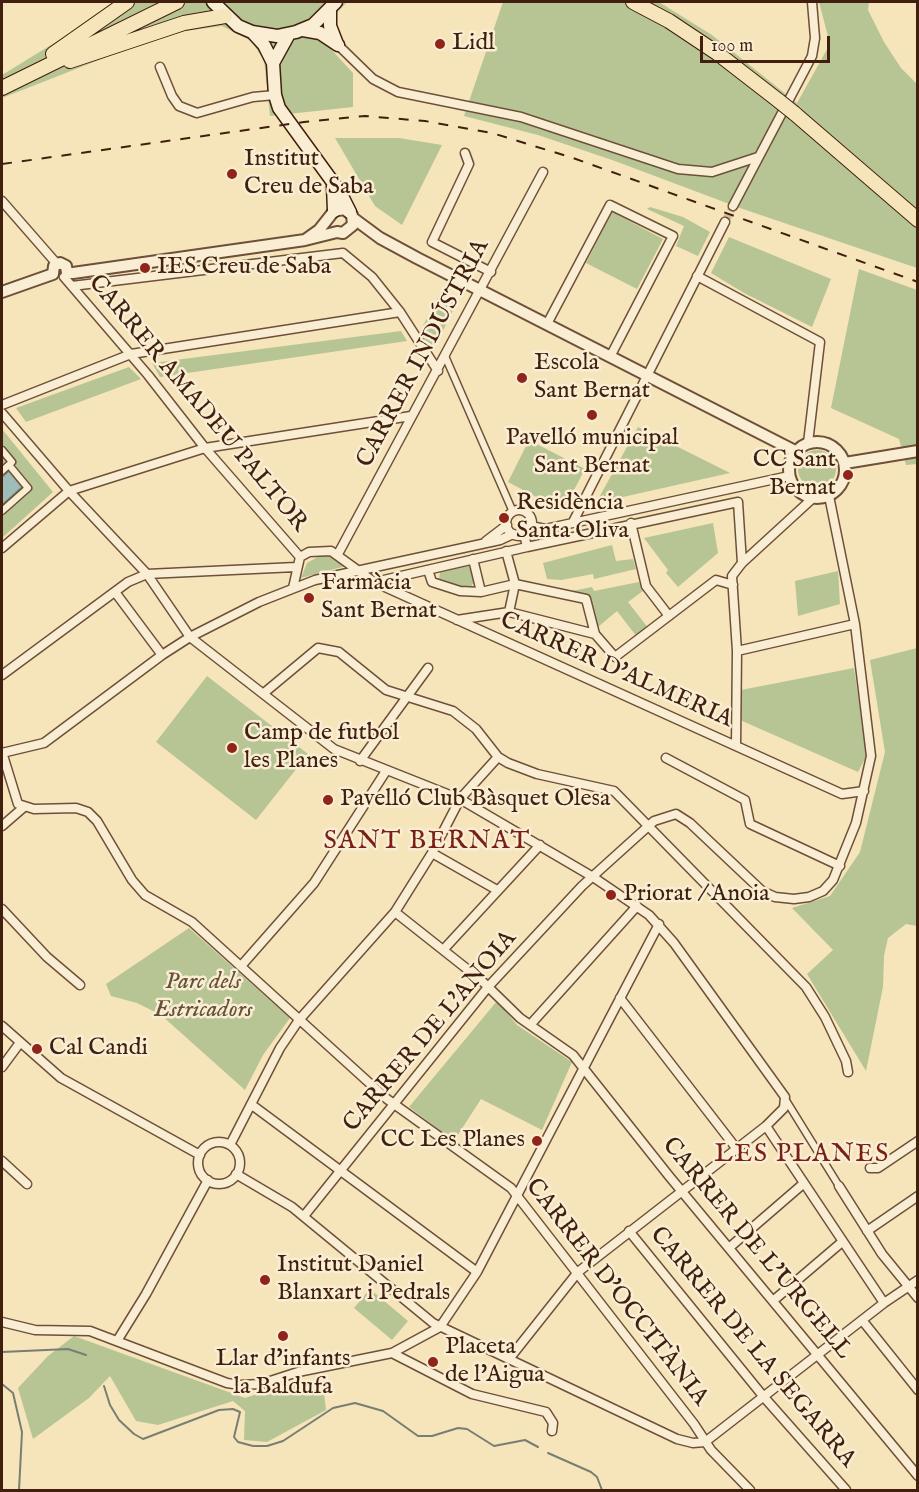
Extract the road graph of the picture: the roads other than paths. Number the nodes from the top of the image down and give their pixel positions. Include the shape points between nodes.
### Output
1 (127, 2) edge
2 (177, 2) edge
3 (213, 2) edge
4 (633, 2) edge
5 (812, 2) edge
6 (333, 6) edge
7 (225, 16) junction
8 (303, 30) junction
9 (252, 32) junction
10 (289, 34) junction
11 (338, 45) junction
12 (273, 63) junction
13 (160, 67) dead end
14 (39, 69) junction
15 (25, 77) junction
16 (2, 88) edge
17 (275, 94) junction
18 (465, 153) dead end
19 (758, 157) junction
20 (543, 172) dead end
21 (332, 182) junction
22 (2, 201) edge
23 (733, 206) tunnel mouth
24 (332, 214) junction
25 (351, 215) junction
26 (918, 220) edge
27 (725, 222) tunnel mouth
28 (349, 230) junction
29 (337, 232) junction
30 (380, 238) junction
31 (305, 240) junction
32 (60, 272) junction
33 (491, 272) junction
34 (697, 276) junction
35 (72, 286) junction
36 (481, 291) junction
37 (2, 292) edge
38 (400, 312) junction
39 (547, 324) junction
40 (130, 354) junction
41 (445, 356) junction
42 (610, 357) junction
43 (438, 370) junction
44 (647, 376) junction
45 (2, 405) edge
46 (2, 413) edge
47 (411, 416) junction
48 (808, 443) junction
49 (205, 448) junction
50 (2, 450) edge
51 (795, 451) junction
52 (918, 451) edge
53 (845, 463) junction
54 (9, 465) junction
55 (2, 471) edge
56 (789, 476) junction
57 (69, 491) junction
58 (829, 496) junction
59 (813, 498) junction
60 (2, 511) edge
61 (513, 512) junction
62 (573, 522) junction
63 (632, 523) junction
64 (507, 525) junction
65 (531, 526) junction
66 (513, 534) junction
67 (524, 534) junction
68 (482, 544) junction
69 (527, 547) junction
70 (2, 548) edge
71 (506, 552) junction
72 (339, 554) junction
73 (300, 557) junction
74 (473, 559) junction
75 (742, 563) junction
76 (296, 567) junction
77 (357, 570) junction
78 (428, 570) junction
79 (147, 574) junction
80 (374, 582) junction
81 (515, 584) junction
82 (733, 585) junction
83 (293, 588) junction
84 (115, 592) junction
85 (481, 592) junction
86 (509, 612) junction
87 (669, 616) junction
88 (457, 620) junction
89 (855, 624) junction
90 (595, 634) junction
91 (190, 637) junction
92 (737, 651) junction
93 (162, 655) junction
94 (428, 668) dead end
95 (2, 675) edge
96 (264, 693) junction
97 (406, 698) junction
98 (736, 746) junction
99 (2, 752) edge
100 (498, 757) junction
101 (666, 758) dead end
102 (360, 761) junction
103 (386, 771) junction
104 (864, 791) junction
105 (460, 799) junction
106 (24, 807) junction
107 (649, 825) junction
108 (2, 826) edge
109 (540, 845) junction
110 (432, 853) junction
111 (840, 866) junction
112 (593, 877) junction
113 (497, 890) junction
114 (637, 906) junction
115 (2, 909) edge
116 (395, 912) junction
117 (659, 924) junction
118 (444, 950) junction
119 (241, 966) junction
120 (80, 985) dead end
121 (488, 987) junction
122 (620, 998) junction
123 (299, 1020) junction
124 (530, 1025) junction
125 (2, 1026) edge
126 (19, 1044) junction
127 (2, 1067) edge
128 (584, 1068) junction
129 (848, 1072) dead end
130 (786, 1102) junction
131 (252, 1105) junction
132 (394, 1105) junction
133 (766, 1126) junction
134 (918, 1142) edge
135 (230, 1145) junction
136 (736, 1148) junction
137 (200, 1155) junction
138 (2, 1161) edge
139 (870, 1168) dead end
140 (340, 1173) junction
141 (236, 1174) junction
142 (208, 1180) junction
143 (27, 1184) dead end
144 (803, 1184) junction
145 (838, 1186) joint
146 (681, 1190) junction
147 (518, 1195) junction
148 (918, 1196) edge
149 (304, 1216) junction
150 (629, 1231) junction
151 (867, 1231) junction
152 (842, 1242) junction
153 (730, 1247) junction
154 (477, 1272) junction
155 (578, 1272) junction
156 (918, 1280) edge
157 (907, 1287) junction
158 (918, 1298) edge
159 (774, 1300) junction
160 (884, 1303) junction
161 (862, 1320) junction
162 (2, 1322) edge
163 (440, 1327) junction
164 (117, 1341) junction
165 (392, 1353) junction
166 (817, 1354) junction
167 (509, 1359) junction
168 (918, 1390) edge
169 (763, 1396) junction
170 (552, 1431) dead end
171 (705, 1442) junction
172 (918, 1476) edge
173 (750, 1491) edge
174 (846, 1491) edge

1 - 15 main road
2 - 14 main road
3 - 7 main road
4 - 26 main road, bridge via 701,42 779,101
5 - 19 street via 812,56
6 - 8 main road
6 - 11 main road via 330,26
7 - 9 main road
7 - 14 main road via 184,23
8 - 10 main road
8 - 11 main road via 320,33
9 - 10 main road
9 - 12 main road
10 - 12 main road
11 - 19 street via 373,79 398,92 521,117 678,169 712,172
12 - 17 main road
13 - 17 street via 179,106 197,113
14 - 15 main road
15 - 16 main road
17 - 21 main road via 283,114
18 - 33 street via 469,164 432,242
19 - 23 street
20 - 33 street, CARRER INDÚSTRIA
21 - 24 main road
21 - 25 main road
22 - 32 street, CARRER AMADEU PALTOR
24 - 25 street via 341,208
24 - 29 street via 329,224
24 - 31 street
25 - 28 street
25 - 30 street
27 - 34 street
28 - 29 street
28 - 30 street
29 - 31 street
30 - 36 street
31 - 32 street
32 - 35 street, CARRER AMADEU PALTOR
32 - 37 street
33 - 36 street, CARRER INDÚSTRIA
34 - 44 street
34 - 48 street via 820,342
35 - 38 street via 343,253 372,277
35 - 40 street, CARRER AMADEU PALTOR
36 - 39 street
36 - 41 street, CARRER INDÚSTRIA
38 - 40 street
38 - 43 street
39 - 42 street
39 - 42 street via 610,205 673,236
40 - 45 street
40 - 49 street, CARRER AMADEU PALTOR
41 - 43 street, CARRER INDÚSTRIA
41 - 61 street
42 - 44 street
43 - 47 street, CARRER INDÚSTRIA
44 - 51 street
44 - 62 street
46 - 57 street
47 - 49 street
47 - 72 street, CARRER INDÚSTRIA
48 - 51 street
48 - 53 street via 831,444
49 - 57 street
49 - 73 street, CARRER AMADEU PALTOR
50 - 54 street via 12,462
51 - 56 street
52 - 53 street
53 - 58 street via 843,482
54 - 55 street
54 - 60 street via 28,488
56 - 59 street via 798,491
56 - 62 street
57 - 70 street
57 - 79 street
58 - 59 street
58 - 89 street
59 - 75 street
61 - 64 street
61 - 65 street via 527,513
62 - 65 street via 545,529
63 - 69 street
63 - 75 street via 738,502
63 - 87 street via 646,586
64 - 66 street
64 - 68 street
65 - 67 street
66 - 67 street
66 - 68 street
67 - 69 street
68 - 77 street
69 - 71 street
71 - 74 street
71 - 81 street
72 - 73 street via 322,550
72 - 77 street, CARRER D'ALMERIA
73 - 76 street
74 - 78 street
74 - 85 street
75 - 82 street via 732,576
76 - 79 street
76 - 83 street
77 - 80 street, CARRER D'ALMERIA
77 - 83 street
78 - 80 street
78 - 85 street via 432,582 460,591
79 - 84 street
79 - 91 street
80 - 88 street, CARRER D'ALMERIA
81 - 85 street
81 - 86 street
81 - 90 street via 586,599
82 - 87 street via 716,580
82 - 92 street
83 - 91 street
84 - 93 street
84 - 95 street
86 - 88 street
86 - 90 street
87 - 90 street via 615,657
88 - 98 street, CARRER D'ALMERIA
89 - 92 street
89 - 104 street via 871,756
91 - 93 street
91 - 96 street
92 - 98 street
93 - 99 street via 44,743
94 - 97 street
96 - 97 street via 318,648 339,652 386,690
96 - 102 street via 334,749
97 - 100 street via 453,711 476,729
97 - 102 street
98 - 104 street, CARRER D'ALMERIA via 842,794
99 - 106 street via 15,799
100 - 105 street
100 - 107 street via 537,774 614,790
101 - 111 street via 745,800 750,824
102 - 103 street
103 - 105 street
103 - 119 street via 314,883
104 - 111 street
105 - 109 street
105 - 110 street
106 - 108 street
106 - 119 street, CARRER D'OCCITÀNIA via 76,808 88,812 145,895 183,915
107 - 111 street via 676,814 762,891 775,897 794,899 823,891
107 - 112 street, CARRER DE L'ANOIA
107 - 129 street via 806,987 825,1017
109 - 112 street
109 - 113 street
110 - 113 street
110 - 116 street
112 - 114 street
112 - 121 street, CARRER DE L'ANOIA
113 - 118 street
114 - 117 street
114 - 124 street
115 - 120 street
116 - 118 street, CARRER DE L'URGELL
116 - 123 street
117 - 122 street
117 - 130 street
118 - 121 street, CARRER DE L'URGELL
119 - 123 street, CARRER D'OCCITÀNIA
121 - 124 street, CARRER DE L'URGELL
121 - 132 street, CARRER DE L'ANOIA
122 - 128 street
122 - 136 street
123 - 131 street via 280,1048
123 - 132 street, CARRER D'OCCITÀNIA
124 - 128 street, CARRER DE L'URGELL via 573,1055
125 - 126 street
126 - 127 street
126 - 137 street via 81,1091
128 - 146 street, CARRER DE L'URGELL
128 - 147 street
130 - 133 street
130 - 145 street
131 - 135 street
131 - 140 street
132 - 140 street, CARRER DE L'ANOIA
132 - 147 street, CARRER D'OCCITÀNIA
133 - 136 street
133 - 144 street
134 - 139 street via 878,1168
135 - 137 street via 210,1144
135 - 141 street via 239,1158
136 - 146 street
137 - 142 street via 200,1171
138 - 143 street
140 - 149 street, CARRER DE L'ANOIA
140 - 154 street
141 - 142 street via 225,1183
141 - 149 street
142 - 164 street
144 - 152 street
144 - 153 street
145 - 151 street
146 - 150 street
146 - 153 street, CARRER DE L'URGELL
147 - 154 street
147 - 155 street, CARRER D'OCCITÀNIA
148 - 151 street
149 - 163 street
150 - 155 street
150 - 169 street, CARRER DE LA SEGARRA
151 - 157 street
152 - 159 street
152 - 160 street
153 - 159 street, CARRER DE L'URGELL
154 - 163 street
155 - 167 street
155 - 171 street, CARRER D'OCCITÀNIA
156 - 157 street
157 - 158 street
157 - 160 street
159 - 166 street, CARRER DE L'URGELL
160 - 161 street
161 - 166 street
161 - 168 street
162 - 164 street via 41,1330 81,1329
163 - 165 street
163 - 167 street
164 - 165 street via 233,1385 261,1384 298,1371
165 - 170 street via 472,1394 546,1413 553,1423
166 - 169 street
166 - 172 street, CARRER DE L'URGELL
167 - 171 street via 677,1439
169 - 171 street
169 - 174 street, CARRER DE LA SEGARRA
171 - 173 street, CARRER D'OCCITÀNIA

